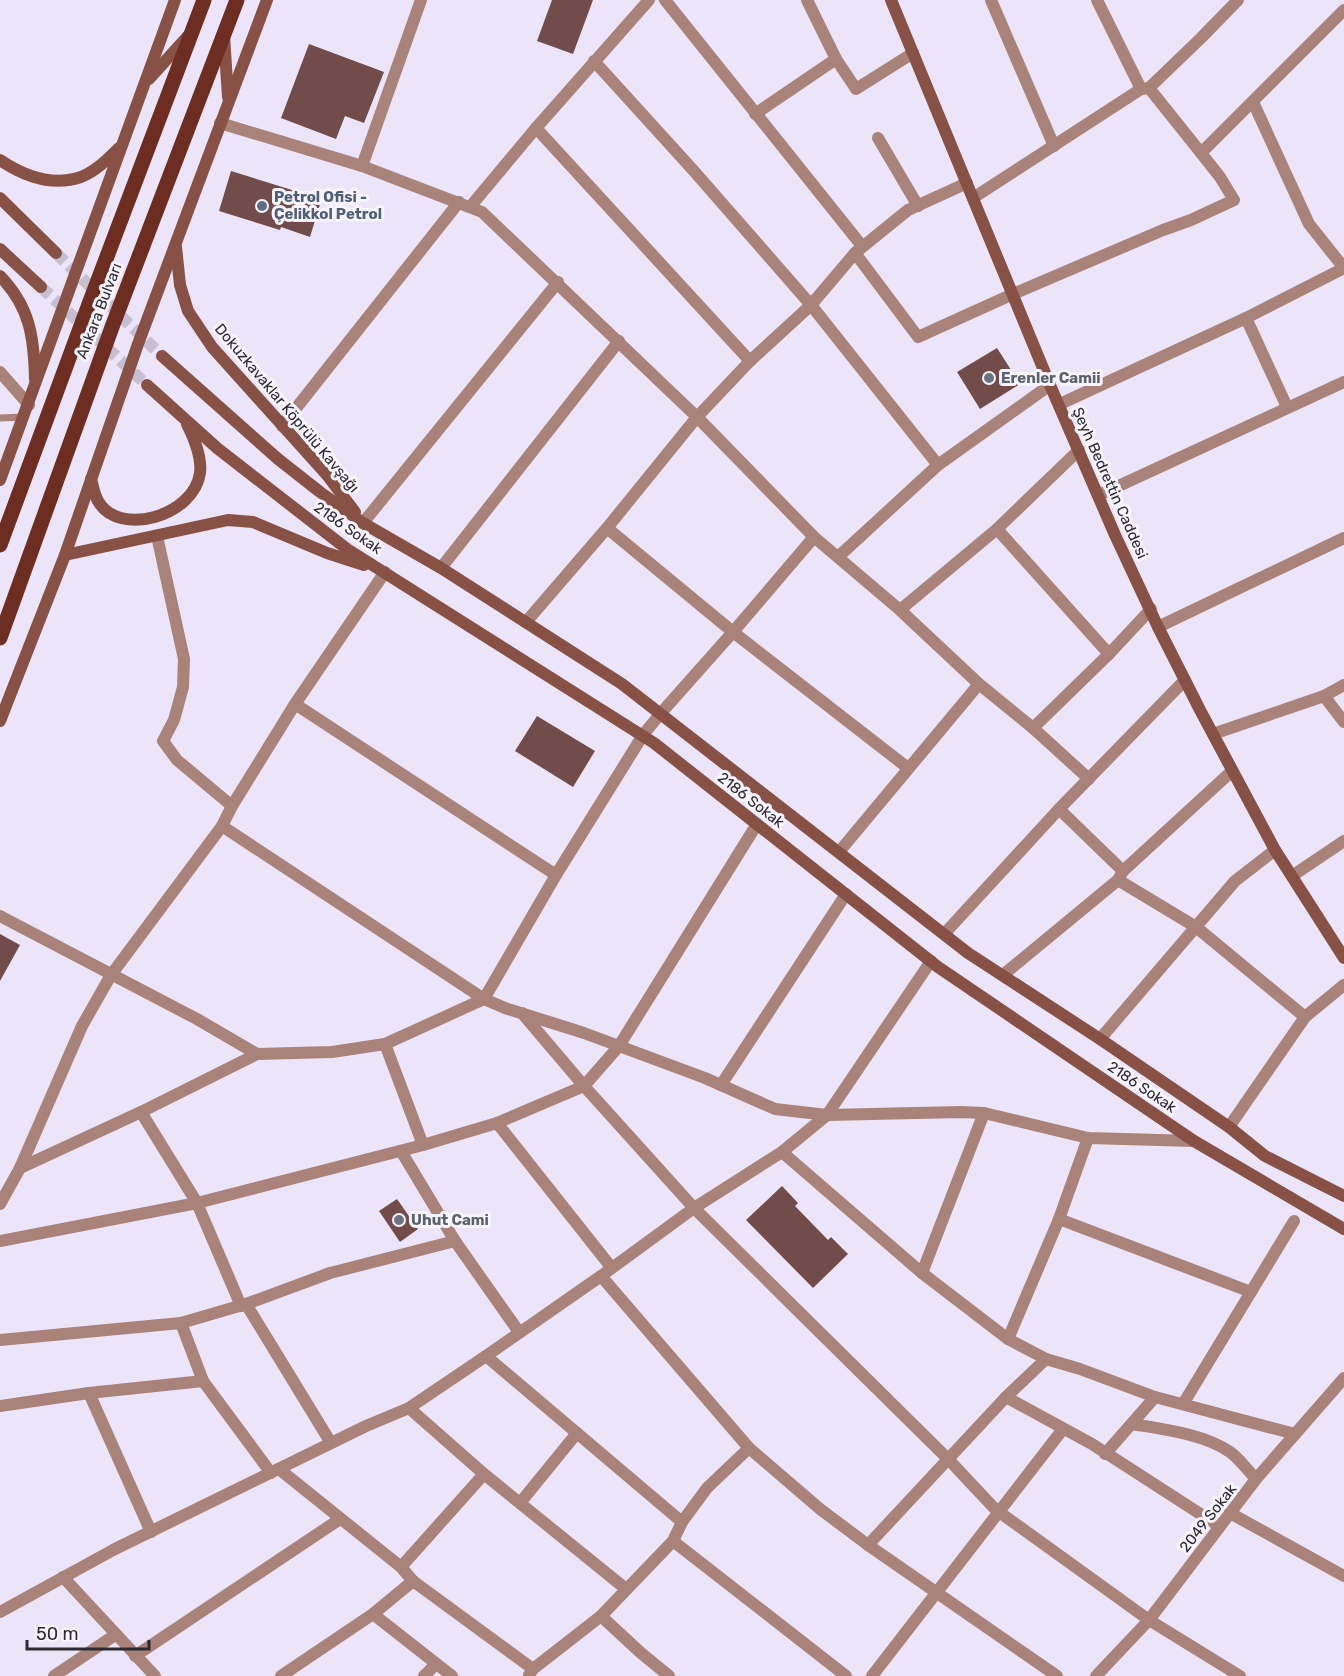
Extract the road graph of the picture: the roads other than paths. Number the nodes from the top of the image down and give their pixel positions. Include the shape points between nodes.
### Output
1 (175, 0) edge
2 (204, 0) edge
3 (237, 0) edge
4 (267, 0) edge
5 (421, 0) edge
6 (649, 0) edge
7 (664, 0) edge
8 (807, 0) edge
9 (891, 0) edge
10 (991, 0) edge
11 (1097, 0) edge
12 (1238, 0) edge
13 (1226, 5) edge
14 (1344, 10) edge
15 (192, 31) junction
16 (224, 35) junction
17 (913, 53) junction
18 (836, 59) junction
19 (594, 61) junction
20 (144, 86) junction
21 (1145, 88) junction
22 (229, 101) junction
23 (1253, 102) junction
24 (755, 114) junction
25 (220, 123) junction
26 (536, 128) junction
27 (878, 138) dead end
28 (122, 145) junction
29 (1054, 146) junction
30 (1201, 153) junction
31 (0, 160) edge
32 (362, 166) junction
33 (967, 183) junction
34 (0, 198) edge
35 (973, 198) junction
36 (465, 204) junction
37 (918, 206) junction
38 (176, 242) junction
39 (0, 249) edge
40 (858, 250) junction
41 (56, 253) tunnel mouth
42 (1344, 268) edge
43 (0, 276) edge
44 (558, 282) junction
45 (41, 286) tunnel mouth
46 (1013, 294) junction
47 (811, 305) junction
48 (1246, 318) junction
49 (619, 341) junction
50 (162, 356) tunnel mouth
51 (750, 361) junction
52 (0, 372) edge
53 (1344, 382) edge
54 (147, 385) tunnel mouth
55 (1050, 385) junction
56 (35, 389) junction
57 (1060, 404) junction
58 (29, 405) junction
59 (1287, 407) junction
60 (23, 417) junction
61 (697, 417) junction
62 (0, 418) edge
63 (184, 418) junction
64 (282, 426) junction
65 (1079, 450) junction
66 (938, 465) junction
67 (91, 478) junction
68 (0, 480) edge
69 (1099, 495) junction
70 (363, 523) junction
71 (607, 528) junction
72 (997, 529) junction
73 (157, 536) junction
74 (814, 537) junction
75 (1344, 538) edge
76 (0, 545) edge
77 (64, 555) junction
78 (838, 557) junction
79 (441, 568) junction
80 (385, 572) junction
81 (1151, 609) junction
82 (900, 610) junction
83 (526, 622) junction
84 (1158, 627) junction
85 (734, 632) junction
86 (0, 638) edge
87 (1109, 654) junction
88 (1185, 680) junction
89 (979, 684) junction
90 (1344, 685) edge
91 (1324, 696) junction
92 (295, 704) junction
93 (661, 713) junction
94 (0, 721) edge
95 (1344, 722) edge
96 (1033, 728) junction
97 (1213, 734) junction
98 (643, 735) junction
99 (908, 768) junction
100 (1232, 771) junction
101 (1089, 779) junction
102 (232, 806) junction
103 (1059, 809) junction
104 (757, 824) junction
105 (222, 826) junction
106 (1344, 841) edge
107 (1275, 850) junction
108 (839, 852) junction
109 (556, 875) junction
110 (1120, 875) junction
111 (1292, 876) junction
112 (846, 894) junction
113 (0, 916) edge
114 (1196, 927) junction
115 (945, 933) junction
116 (1344, 958) edge
117 (931, 962) junction
118 (111, 975) junction
119 (1003, 975) junction
120 (1344, 984) edge
121 (484, 999) junction
122 (522, 1013) junction
123 (1305, 1017) junction
124 (1100, 1039) junction
125 (385, 1044) junction
126 (619, 1046) junction
127 (257, 1054) junction
128 (721, 1085) junction
129 (584, 1086) junction
130 (141, 1112) junction
131 (984, 1113) junction
132 (827, 1114) junction
133 (496, 1123) junction
134 (1229, 1127) junction
135 (1088, 1138) junction
136 (1194, 1141) junction
137 (423, 1145) junction
138 (401, 1150) junction
139 (782, 1152) junction
140 (20, 1168) junction
141 (1341, 1192) edge
142 (197, 1203) junction
143 (0, 1204) edge
144 (694, 1208) junction
145 (1059, 1219) junction
146 (1294, 1221) dead end
147 (1344, 1229) edge
148 (0, 1241) edge
149 (455, 1241) junction
150 (606, 1272) junction
151 (922, 1273) junction
152 (1251, 1292) junction
153 (244, 1305) junction
154 (181, 1323) junction
155 (519, 1332) junction
156 (1008, 1339) junction
157 (0, 1340) edge
158 (486, 1356) junction
159 (1046, 1359) junction
160 (1344, 1378) edge
161 (203, 1381) junction
162 (89, 1393) junction
163 (1006, 1397) junction
164 (1155, 1398) junction
165 (1183, 1404) junction
166 (0, 1406) edge
167 (409, 1408) junction
168 (1132, 1424) junction
169 (1063, 1429) junction
170 (577, 1433) junction
171 (1295, 1434) junction
172 (331, 1443) junction
173 (749, 1448) junction
174 (1105, 1454) junction
175 (949, 1460) junction
176 (275, 1471) junction
177 (484, 1474) junction
178 (1256, 1479) junction
179 (520, 1503) junction
180 (999, 1513) junction
181 (1230, 1513) junction
182 (340, 1519) junction
183 (682, 1522) junction
184 (1219, 1526) junction
185 (151, 1532) junction
186 (672, 1541) junction
187 (868, 1545) junction
188 (401, 1568) junction
189 (1344, 1576) edge
190 (63, 1577) junction
191 (413, 1581) junction
192 (626, 1589) junction
193 (936, 1593) junction
194 (0, 1612) edge
195 (373, 1614) junction
196 (601, 1616) junction
197 (1149, 1620) junction
198 (115, 1635) junction
199 (135, 1656) junction
200 (436, 1664) junction
201 (654, 1672) edge
202 (530, 1673) edge
203 (54, 1676) edge
204 (155, 1676) edge
205 (281, 1676) edge
206 (423, 1676) edge
207 (452, 1676) edge
208 (669, 1676) edge
209 (846, 1676) edge
210 (872, 1676) edge
211 (1057, 1676) edge
212 (1096, 1676) edge
213 (1239, 1676) edge

1 - 20 main road
2 - 15 main road, Ankara Bulvarı
3 - 16 main road, Ankara Bulvarı
4 - 22 main road
5 - 32 street
6 - 19 street
7 - 24 street
8 - 18 street
9 - 17 main road, Şeyh Bedrettin Caddesi
10 - 29 street
11 - 21 street
12 - 13 street
13 - 21 street
14 - 23 street
15 - 20 main road
15 - 76 main road, Ankara Bulvarı
16 - 22 main road
16 - 86 main road, Ankara Bulvarı via 112,327
17 - 18 street via 856,90
17 - 33 main road, Şeyh Bedrettin Caddesi
18 - 24 street
19 - 26 street
19 - 47 street
20 - 28 main road
21 - 29 street
21 - 30 street
22 - 25 main road
23 - 30 street
23 - 42 street via 1309,224
24 - 40 street
25 - 32 street
25 - 38 main road
26 - 36 street
26 - 51 street
27 - 37 street
28 - 31 main road via 81,177 39,179
28 - 56 main road
29 - 35 street
30 - 46 street via 1234,200
32 - 36 street
33 - 35 main road, Şeyh Bedrettin Caddesi
33 - 37 street
34 - 41 main road
35 - 46 main road, Şeyh Bedrettin Caddesi
36 - 44 street via 482,212
36 - 64 street
37 - 40 street
38 - 64 main road, Dokuzkavaklar Köprülü Kavşağı via 180,285 188,311 212,347
38 - 67 main road
39 - 45 main road
40 - 46 street via 918,337
40 - 47 street
42 - 48 street
43 - 56 main road via 22,304 34,348
44 - 49 street
44 - 70 street
46 - 55 main road, Şeyh Bedrettin Caddesi
47 - 51 street
47 - 66 street
48 - 57 street
48 - 59 street
49 - 61 street
49 - 79 street
50 - 70 main road, 2186 Sokak via 278,459
51 - 61 street
52 - 58 street
53 - 59 street
54 - 63 main road, 2186 Sokak
55 - 57 main road, Şeyh Bedrettin Caddesi
55 - 66 street
56 - 58 main road
57 - 65 main road, Şeyh Bedrettin Caddesi
58 - 60 main road
59 - 69 street
60 - 62 lane
60 - 68 main road
61 - 71 street
61 - 74 street
63 - 67 main road via 195,440 200,473 195,487 179,507 147,519 117,516 99,502
63 - 80 main road, 2186 Sokak via 347,549
64 - 70 main road, Dokuzkavaklar Köprülü Kavşağı via 327,475
65 - 69 main road, Şeyh Bedrettin Caddesi
65 - 72 street
66 - 78 street
67 - 77 main road
69 - 81 main road, Şeyh Bedrettin Caddesi
70 - 79 main road, 2186 Sokak
71 - 83 street
71 - 85 street
72 - 82 street
72 - 87 street
73 - 77 main road
73 - 80 main road via 228,520 253,522
73 - 102 street via 184,659 183,687 174,720 163,741 177,760
74 - 78 street
74 - 85 street
75 - 84 street
77 - 94 main road
78 - 82 street
79 - 83 main road, 2186 Sokak
80 - 92 street
80 - 98 main road, 2186 Sokak
81 - 84 main road, Şeyh Bedrettin Caddesi
81 - 87 street
82 - 89 street
83 - 93 main road, 2186 Sokak
84 - 88 main road, Şeyh Bedrettin Caddesi
85 - 93 street
85 - 99 street
87 - 96 street
88 - 97 main road, Şeyh Bedrettin Caddesi
88 - 101 street
89 - 96 street
89 - 99 street
90 - 91 street
91 - 95 street
91 - 97 street
92 - 102 street
92 - 109 street
93 - 98 street
93 - 108 main road, 2186 Sokak
96 - 101 street
97 - 100 main road, Şeyh Bedrettin Caddesi
98 - 104 main road, 2186 Sokak
98 - 109 street
99 - 108 street
100 - 107 main road, Şeyh Bedrettin Caddesi
100 - 110 street
101 - 103 street
102 - 105 street
103 - 110 street
103 - 115 street
104 - 112 main road, 2186 Sokak
104 - 126 street
105 - 118 street
105 - 121 street
106 - 111 street
107 - 111 main road, Şeyh Bedrettin Caddesi
107 - 114 street via 1235,881
108 - 115 main road, 2186 Sokak
109 - 121 street
110 - 114 street
110 - 119 street
111 - 116 main road, Şeyh Bedrettin Caddesi
112 - 117 main road, 2186 Sokak
112 - 128 street
113 - 118 street
114 - 123 street
114 - 124 street
115 - 119 main road, 2186 Sokak
117 - 132 street
117 - 136 main road, 2186 Sokak
118 - 127 street
118 - 140 street via 82,1026
119 - 124 main road, 2186 Sokak
120 - 123 street
121 - 122 street
121 - 125 street
122 - 126 street
122 - 129 street
123 - 134 street
124 - 134 main road, 2186 Sokak
125 - 127 street via 332,1052
125 - 137 street
126 - 128 street
126 - 129 street
127 - 130 street
128 - 132 street via 775,1109
129 - 133 street
129 - 144 street
130 - 140 street
130 - 142 street
131 - 132 street
131 - 135 street
131 - 151 street
132 - 139 street
133 - 137 street
133 - 150 street
134 - 141 main road, 2186 Sokak via 1265,1156
135 - 136 street
135 - 145 street
136 - 147 main road, 2186 Sokak
137 - 138 street
138 - 142 street
138 - 149 street
139 - 144 street
139 - 151 street
140 - 143 street
142 - 148 street
142 - 153 street
144 - 150 street
144 - 175 street
145 - 152 street
145 - 156 street
146 - 152 street
149 - 153 street via 330,1273
149 - 155 street
150 - 155 street
150 - 173 street
151 - 156 street
152 - 165 street
153 - 154 street
153 - 172 street
154 - 157 street
154 - 161 street
155 - 158 street
156 - 159 street
158 - 167 street
158 - 170 street
159 - 163 street
159 - 164 street
160 - 171 street, 2049 Sokak
161 - 162 street
161 - 176 street
162 - 166 street
162 - 185 street
163 - 169 street
163 - 175 street
164 - 165 street
164 - 168 street
165 - 171 street
167 - 172 street
167 - 177 street
168 - 174 street
168 - 178 street via 1212,1443 1231,1453
169 - 174 street
169 - 180 street
170 - 179 street
170 - 183 street
171 - 178 street, 2049 Sokak
172 - 176 street
173 - 183 street via 707,1488
173 - 187 street
174 - 184 street
175 - 180 street
175 - 187 street
176 - 182 street
176 - 185 street
177 - 179 street
177 - 188 street
178 - 181 street, 2049 Sokak
179 - 192 street
180 - 193 street
180 - 197 street
181 - 184 street, 2049 Sokak
181 - 189 street
182 - 188 street
182 - 199 street
183 - 186 street
184 - 197 street, 2049 Sokak
185 - 190 street
186 - 192 street
186 - 209 street
187 - 193 street
188 - 191 street
190 - 194 street
190 - 198 street
191 - 195 street
191 - 202 street
192 - 196 street
193 - 210 street
193 - 211 street
195 - 200 street
195 - 205 street
196 - 201 street
196 - 202 street
197 - 212 street, 2049 Sokak
197 - 213 street
198 - 199 street
198 - 203 street
199 - 204 street
200 - 206 street
200 - 207 street
201 - 208 street

